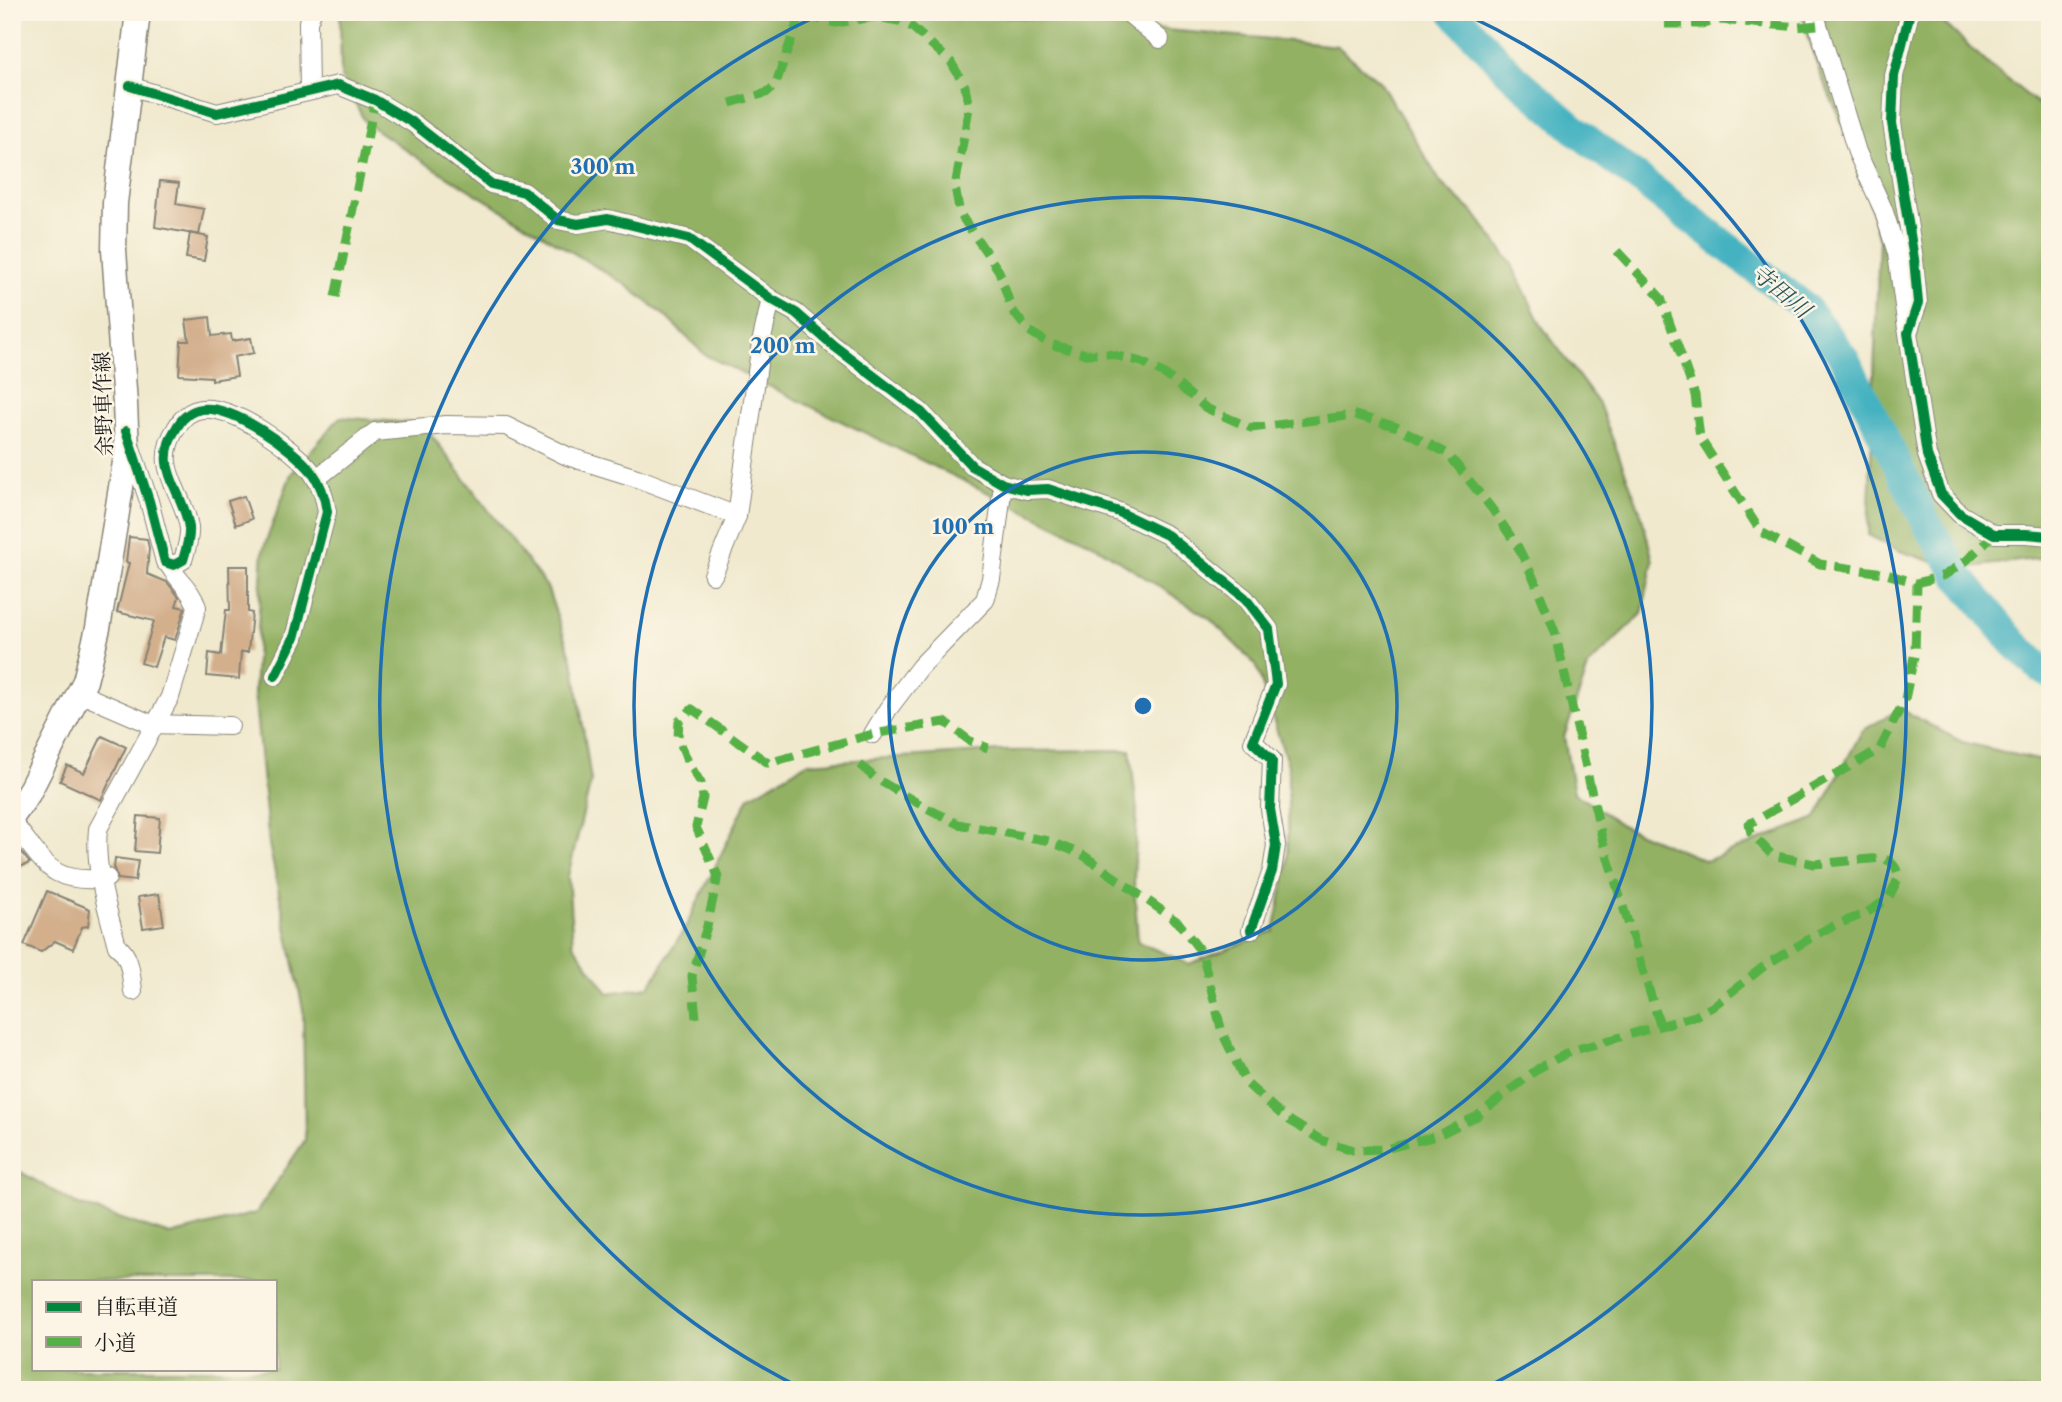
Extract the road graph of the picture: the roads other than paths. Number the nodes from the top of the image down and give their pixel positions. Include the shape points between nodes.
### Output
1 (138, 12) edge
2 (312, 12) edge
3 (1127, 12) edge
4 (1814, 12) edge
5 (1910, 12) edge
6 (1160, 40) dead end
7 (130, 86) junction
8 (309, 91) junction
9 (771, 299) junction
10 (1908, 333) junction
11 (126, 431) junction
12 (316, 479) junction
13 (1003, 484) junction
14 (737, 516) junction
15 (2050, 537) edge
16 (168, 563) junction
17 (713, 575) dead end
18 (275, 676) dead end
19 (79, 693) junction
20 (156, 724) junction
21 (230, 726) dead end
22 (873, 734) dead end
23 (12, 820) edge
24 (104, 878) junction
25 (1251, 930) dead end
26 (133, 991) dead end

1 - 7 main road, 余野車作線
2 - 8 street via 308,22
3 - 6 street
4 - 10 street via 1857,152 1884,209 1897,253
5 - 10 street via 1894,76 1892,123 1918,303
7 - 8 street via 217,113
7 - 11 main road, 余野車作線 via 115,203 114,250
8 - 9 street via 338,85 375,100 414,123 491,184 524,192 558,220 578,224 608,219 689,239
9 - 13 street via 796,313 921,412 972,466
9 - 14 street
10 - 15 street via 1927,455 1941,494 1959,514 1994,534
11 - 16 street via 164,562
11 - 19 main road, 余野車作線 via 127,450 98,628
12 - 14 street via 375,432 446,425 506,426 567,456
12 - 16 street via 292,452 243,421 218,410 191,412 177,427 166,452 168,475 190,531 183,560
12 - 18 street via 325,494 327,512 294,638
13 - 22 street via 985,600 920,667
13 - 25 street via 1048,489 1119,512 1167,535 1244,598 1269,629 1276,684 1253,742 1272,760 1270,809 1276,845
14 - 17 street
16 - 20 street via 197,607 170,697
19 - 20 street
19 - 23 main road, 余野車作線
20 - 21 street
20 - 24 street via 98,828 96,846
23 - 24 street via 55,873 79,880
24 - 26 street via 117,947 130,969

